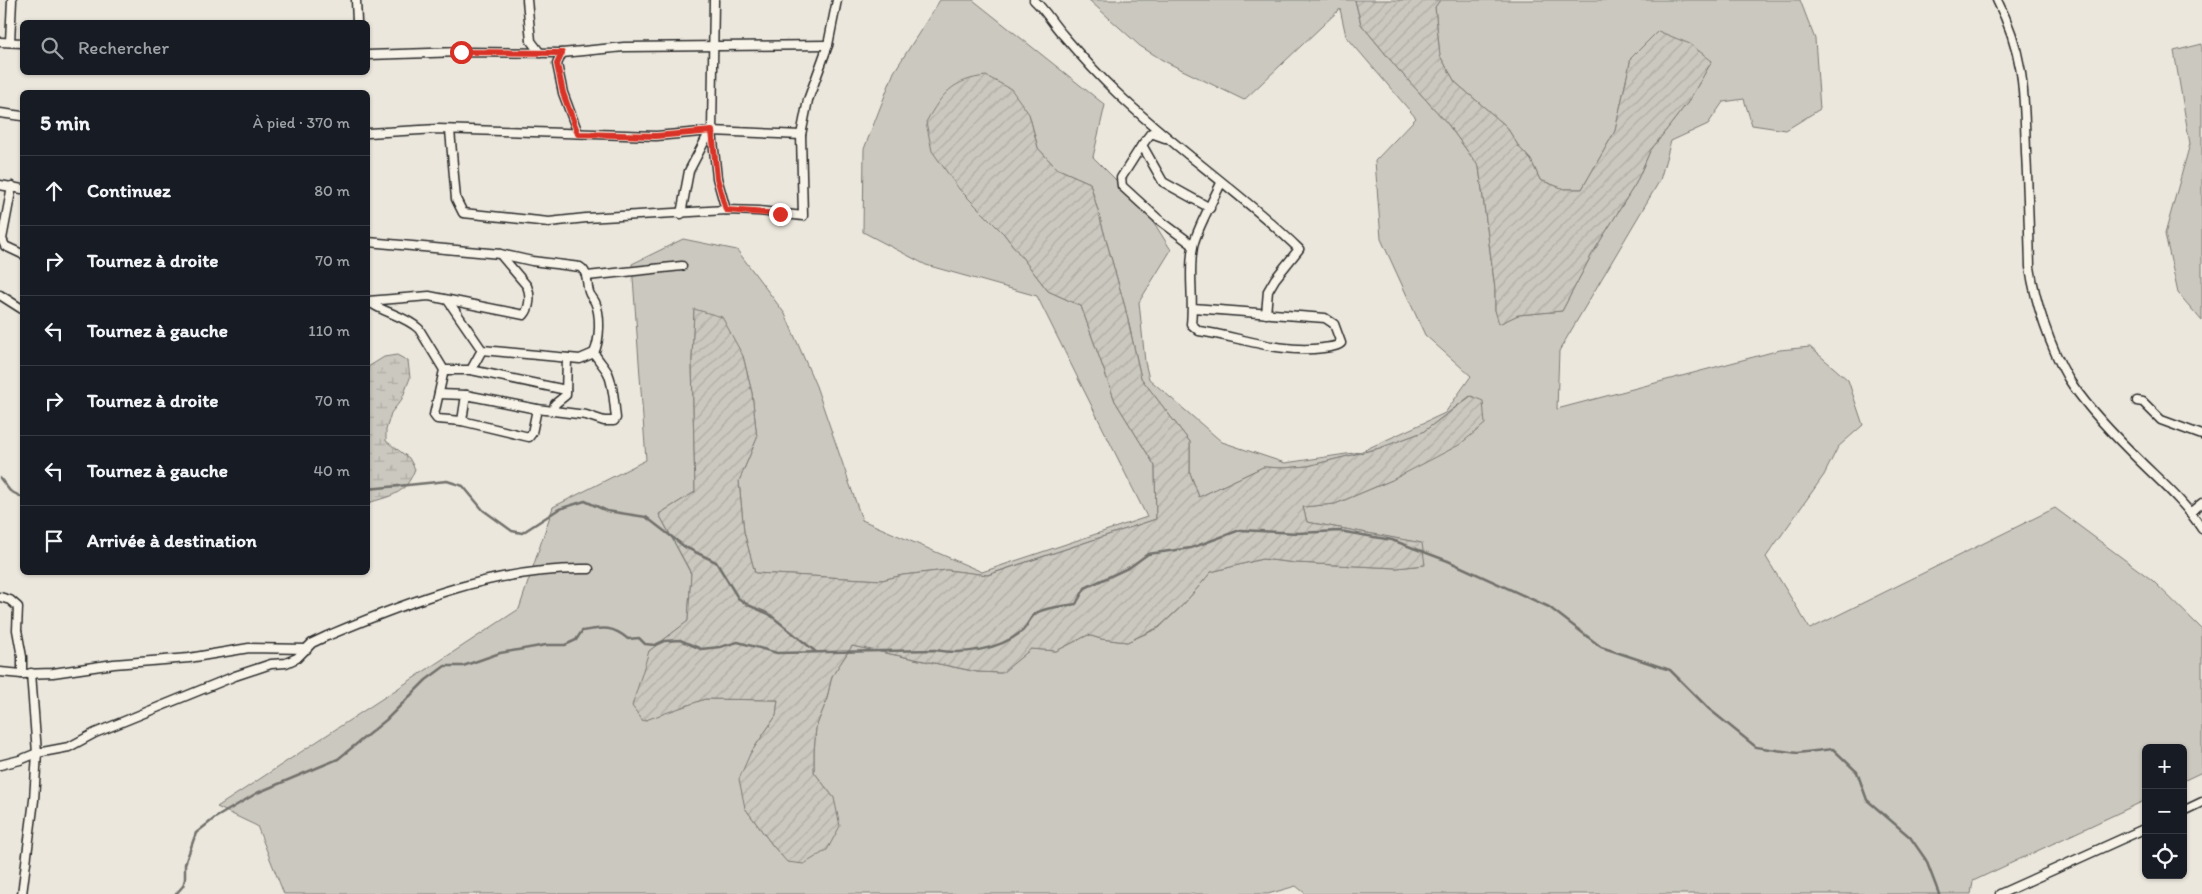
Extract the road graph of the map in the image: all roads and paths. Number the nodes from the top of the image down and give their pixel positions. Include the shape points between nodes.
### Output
1 (12, 0) edge
2 (356, 0) edge
3 (527, 0) edge
4 (714, 0) edge
5 (837, 0) edge
6 (1034, 0) edge
7 (1997, 0) edge
8 (357, 20) edge
9 (0, 42) edge
10 (10, 42) junction
11 (20, 43) edge
12 (828, 45) junction
13 (713, 47) junction
14 (540, 53) junction
15 (562, 53) junction
16 (370, 55) edge
17 (0, 113) edge
18 (20, 116) edge
19 (450, 130) junction
20 (711, 131) junction
21 (370, 133) edge
22 (578, 134) junction
23 (801, 135) junction
24 (1169, 140) junction
25 (1142, 145) junction
26 (1222, 183) junction
27 (0, 185) edge
28 (12, 186) junction
29 (20, 188) edge
30 (1210, 208) junction
31 (726, 210) junction
32 (681, 214) junction
33 (370, 242) edge
34 (1193, 245) junction
35 (20, 253) edge
36 (500, 254) junction
37 (682, 266) dead end
38 (587, 276) junction
39 (0, 294) edge
40 (370, 301) edge
41 (449, 302) junction
42 (370, 303) edge
43 (1193, 308) junction
44 (20, 309) edge
45 (1266, 314) junction
46 (482, 350) junction
47 (594, 353) junction
48 (567, 358) junction
49 (444, 370) junction
50 (471, 370) junction
51 (566, 390) junction
52 (439, 394) junction
53 (466, 395) junction
54 (2137, 402) dead end
55 (537, 409) junction
56 (553, 410) junction
57 (462, 421) junction
58 (2202, 435) edge
59 (2202, 503) edge
60 (2191, 512) junction
61 (2202, 529) edge
62 (589, 569) dead end
63 (0, 597) edge
64 (307, 649) junction
65 (0, 672) edge
66 (31, 673) junction
67 (22, 674) junction
68 (36, 754) junction
69 (0, 764) edge
70 (2202, 802) edge
71 (2187, 809) edge
72 (2142, 830) edge
73 (22, 894) edge
74 (2000, 894) edge

1 - 10 street
2 - 8 street
3 - 14 street via 531,41
4 - 13 street
5 - 12 street
6 - 24 street via 1047,11 1057,28 1094,69
7 - 60 street via 2017,47 2022,71 2030,267 2033,288 2050,340 2069,379 2100,418
9 - 10 street
10 - 11 street
12 - 13 street
12 - 23 street via 808,100
13 - 15 street via 624,47
13 - 20 street
14 - 15 street
14 - 16 street
15 - 22 street via 557,64 563,93
17 - 18 street
19 - 21 street
19 - 22 street
19 - 32 street via 456,198 464,213 549,222
20 - 22 street via 656,136
20 - 23 street
20 - 31 street via 717,178
20 - 32 street via 689,171
23 - 31 street via 803,216
24 - 25 street via 1151,133
24 - 26 street
25 - 30 street via 1163,182
25 - 34 street via 1121,178 1122,186
26 - 30 street
26 - 45 street via 1237,192 1299,249 1268,291
27 - 28 street
28 - 29 street
28 - 35 street via 2,239 5,246
30 - 34 street
31 - 32 street
33 - 36 street
34 - 43 street via 1190,272
36 - 38 street via 580,267
36 - 41 street via 530,292 526,313 521,315
37 - 38 street
38 - 47 street via 597,311
39 - 44 street
40 - 41 street via 429,296
41 - 46 street
42 - 49 street via 414,324
43 - 45 street
43 - 45 street via 1191,324 1199,331 1234,340 1299,351 1341,343 1334,324 1325,318
46 - 48 street
46 - 50 street
47 - 48 street via 580,359
47 - 56 street via 607,373 614,397 614,421
48 - 51 street
49 - 50 street
49 - 52 street
50 - 51 street
51 - 56 street via 564,398
52 - 53 street
52 - 57 street via 435,418
53 - 55 street
53 - 57 street
54 - 58 street via 2143,402 2161,420
55 - 56 street
55 - 57 street via 529,437
59 - 60 street
60 - 61 street
62 - 64 street via 524,573 448,590 367,619 312,643
63 - 67 street via 18,607 16,630
64 - 66 street via 249,648 189,658
64 - 68 street via 286,663 271,664 235,676 95,733 69,747
65 - 67 street
66 - 67 street
66 - 68 street
68 - 69 street
68 - 73 street via 34,800
70 - 71 street
72 - 74 street

